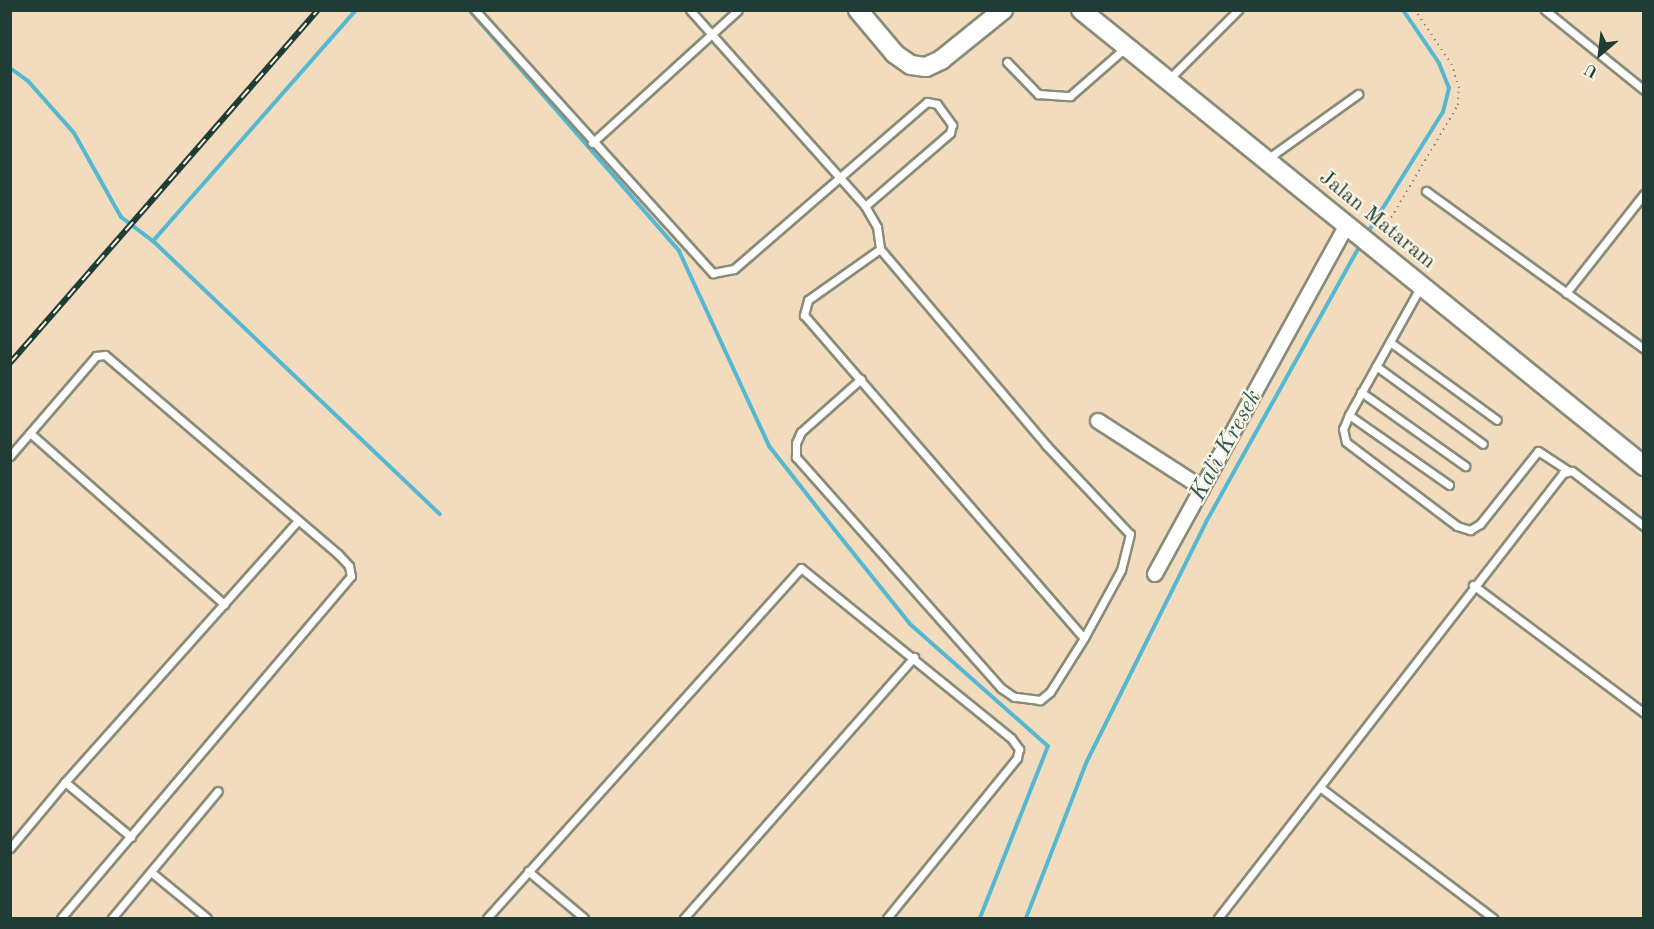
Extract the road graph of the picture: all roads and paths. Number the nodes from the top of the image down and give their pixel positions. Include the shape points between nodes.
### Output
1 (475, 10) edge
2 (690, 10) edge
3 (738, 10) edge
4 (858, 10) edge
5 (1003, 10) edge
6 (1081, 10) edge
7 (1238, 10) edge
8 (1415, 10) edge
9 (1545, 10) edge
10 (711, 35) junction
11 (1126, 47) junction
12 (1008, 62) dead end
13 (1167, 81) junction
14 (1644, 90) edge
15 (1358, 94) dead end
16 (592, 143) junction
17 (1265, 161) junction
18 (839, 177) junction
19 (1426, 191) dead end
20 (1644, 194) edge
21 (865, 206) junction
22 (1348, 228) junction
23 (1373, 248) junction
24 (880, 249) junction
25 (1420, 286) junction
26 (1566, 293) junction
27 (1390, 342) junction
28 (1644, 349) edge
29 (1376, 366) junction
30 (861, 379) junction
31 (1361, 392) junction
32 (1349, 415) junction
33 (1497, 420) dead end
34 (1098, 421) dead end
35 (30, 433) junction
36 (1483, 444) dead end
37 (10, 456) edge
38 (1465, 466) dead end
39 (1644, 466) edge
40 (1567, 470) junction
41 (1449, 485) dead end
42 (1202, 488) junction
43 (297, 522) junction
44 (1644, 526) edge
45 (1155, 574) dead end
46 (1473, 585) junction
47 (224, 604) junction
48 (1084, 638) junction
49 (914, 657) junction
50 (1644, 713) edge
51 (65, 782) junction
52 (1321, 788) junction
53 (218, 791) dead end
54 (131, 837) junction
55 (10, 848) edge
56 (528, 871) junction
57 (151, 872) junction
58 (61, 918) edge
59 (112, 918) edge
60 (207, 918) edge
61 (486, 918) edge
62 (584, 918) edge
63 (684, 918) edge
64 (887, 918) edge
65 (1218, 918) edge
66 (1493, 918) edge

1 - 16 lane
2 - 10 lane
3 - 10 lane
4 - 5 main road via 895,54 911,64 926,67 941,60
6 - 11 main road, Jalan Mataram
7 - 13 lane
8 - 23 path via 1452,65 1459,88 1458,105 1436,149
9 - 14 lane
10 - 16 lane
10 - 18 lane
11 - 12 lane via 1070,96 1038,94
11 - 13 main road, Jalan Mataram
13 - 17 main road, Jalan Mataram
15 - 17 lane
16 - 18 lane via 713,273 734,269
17 - 22 main road, Jalan Mataram
18 - 21 lane
18 - 21 lane via 927,102 937,104 952,125 950,133
19 - 26 lane
20 - 26 lane
21 - 24 lane via 877,228
22 - 23 main road, Jalan Mataram
22 - 42 street
23 - 25 main road, Jalan Mataram
24 - 30 lane via 808,300 804,308 807,320
24 - 48 lane via 1046,445 1130,534 1121,570
25 - 27 lane
25 - 39 main road, Jalan Mataram
26 - 28 lane
27 - 29 lane
27 - 33 lane
29 - 31 lane
29 - 36 lane
30 - 48 lane
30 - 48 lane via 801,432 795,443 796,457 1001,688 1014,697 1040,700 1050,692
31 - 32 lane
31 - 38 lane
32 - 40 lane via 1343,429 1346,442 1457,526 1470,530 1480,524 1538,451
32 - 41 lane
34 - 42 street
35 - 37 lane
35 - 43 lane via 96,356 105,355
35 - 47 lane
40 - 44 lane
40 - 46 lane
42 - 45 street
43 - 47 lane
43 - 54 lane via 338,554 351,576
46 - 50 lane
46 - 52 lane
47 - 51 lane
49 - 56 lane via 809,571 798,569
49 - 63 lane
49 - 64 lane via 1011,738 1019,753
51 - 54 lane
51 - 55 lane
52 - 65 lane
52 - 66 lane
53 - 57 lane
54 - 58 lane
56 - 61 lane
56 - 62 lane
57 - 59 lane
57 - 60 lane

